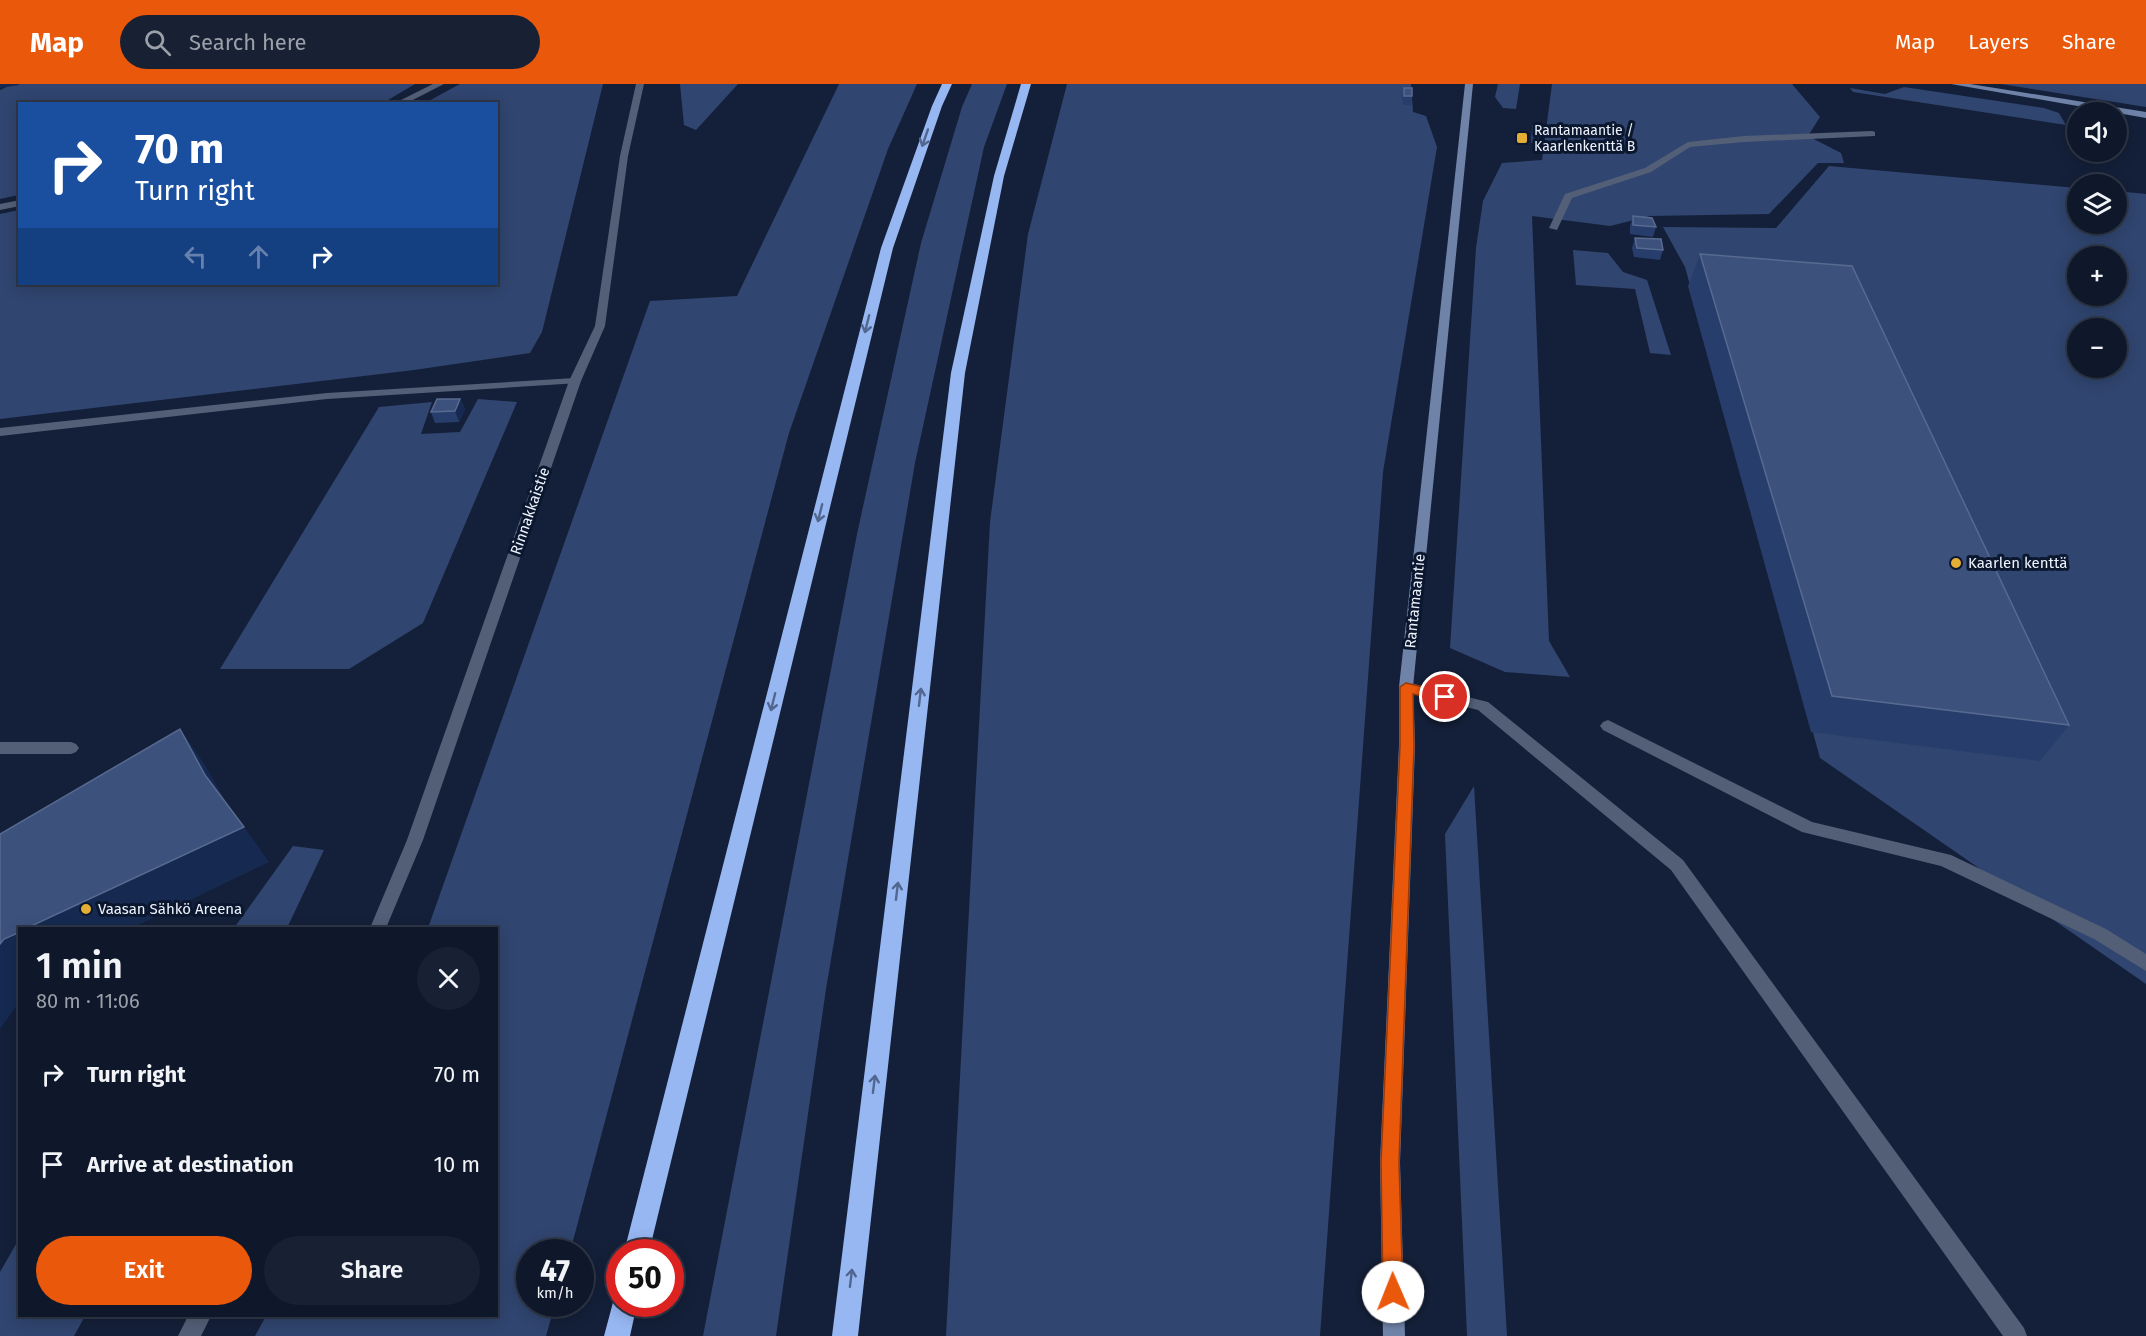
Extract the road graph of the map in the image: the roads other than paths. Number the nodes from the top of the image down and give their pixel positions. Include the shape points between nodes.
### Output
1 (440, 84) edge
2 (640, 84) edge
3 (947, 84) edge
4 (1026, 84) edge
5 (1469, 84) edge
6 (1955, 84) edge
7 (402, 102) edge
8 (2146, 115) edge
9 (1872, 134) dead end
10 (18, 203) edge
11 (0, 207) edge
12 (1554, 228) dead end
13 (575, 381) junction
14 (0, 432) edge
15 (1406, 687) junction
16 (1608, 726) dead end
17 (0, 748) edge
18 (71, 748) dead end
19 (378, 927) edge
20 (2146, 963) edge
21 (639, 1239) edge
22 (199, 1317) edge
23 (621, 1317) edge
24 (189, 1336) edge
25 (617, 1336) edge
26 (845, 1336) edge
27 (1394, 1336) edge
28 (2016, 1336) edge

1 - 7 street
2 - 13 street, Rinnakkaistie via 624,156 600,326
3 -> 21 highway via 886,248
26 -> 4 highway via 958,373 999,176
5 - 15 main road, Rantamaantie
6 - 8 main road
9 - 12 street via 1688,145 1648,170 1568,196
10 - 11 street
13 - 14 street via 327,396
13 - 19 street, Rinnakkaistie via 415,840
15 - 27 main road, Rantamaantie via 1390,1162
15 - 28 street via 1483,706 1677,865
16 - 20 street via 1808,826 1945,860 2100,934
17 - 18 street
22 - 24 street
23 - 25 highway

